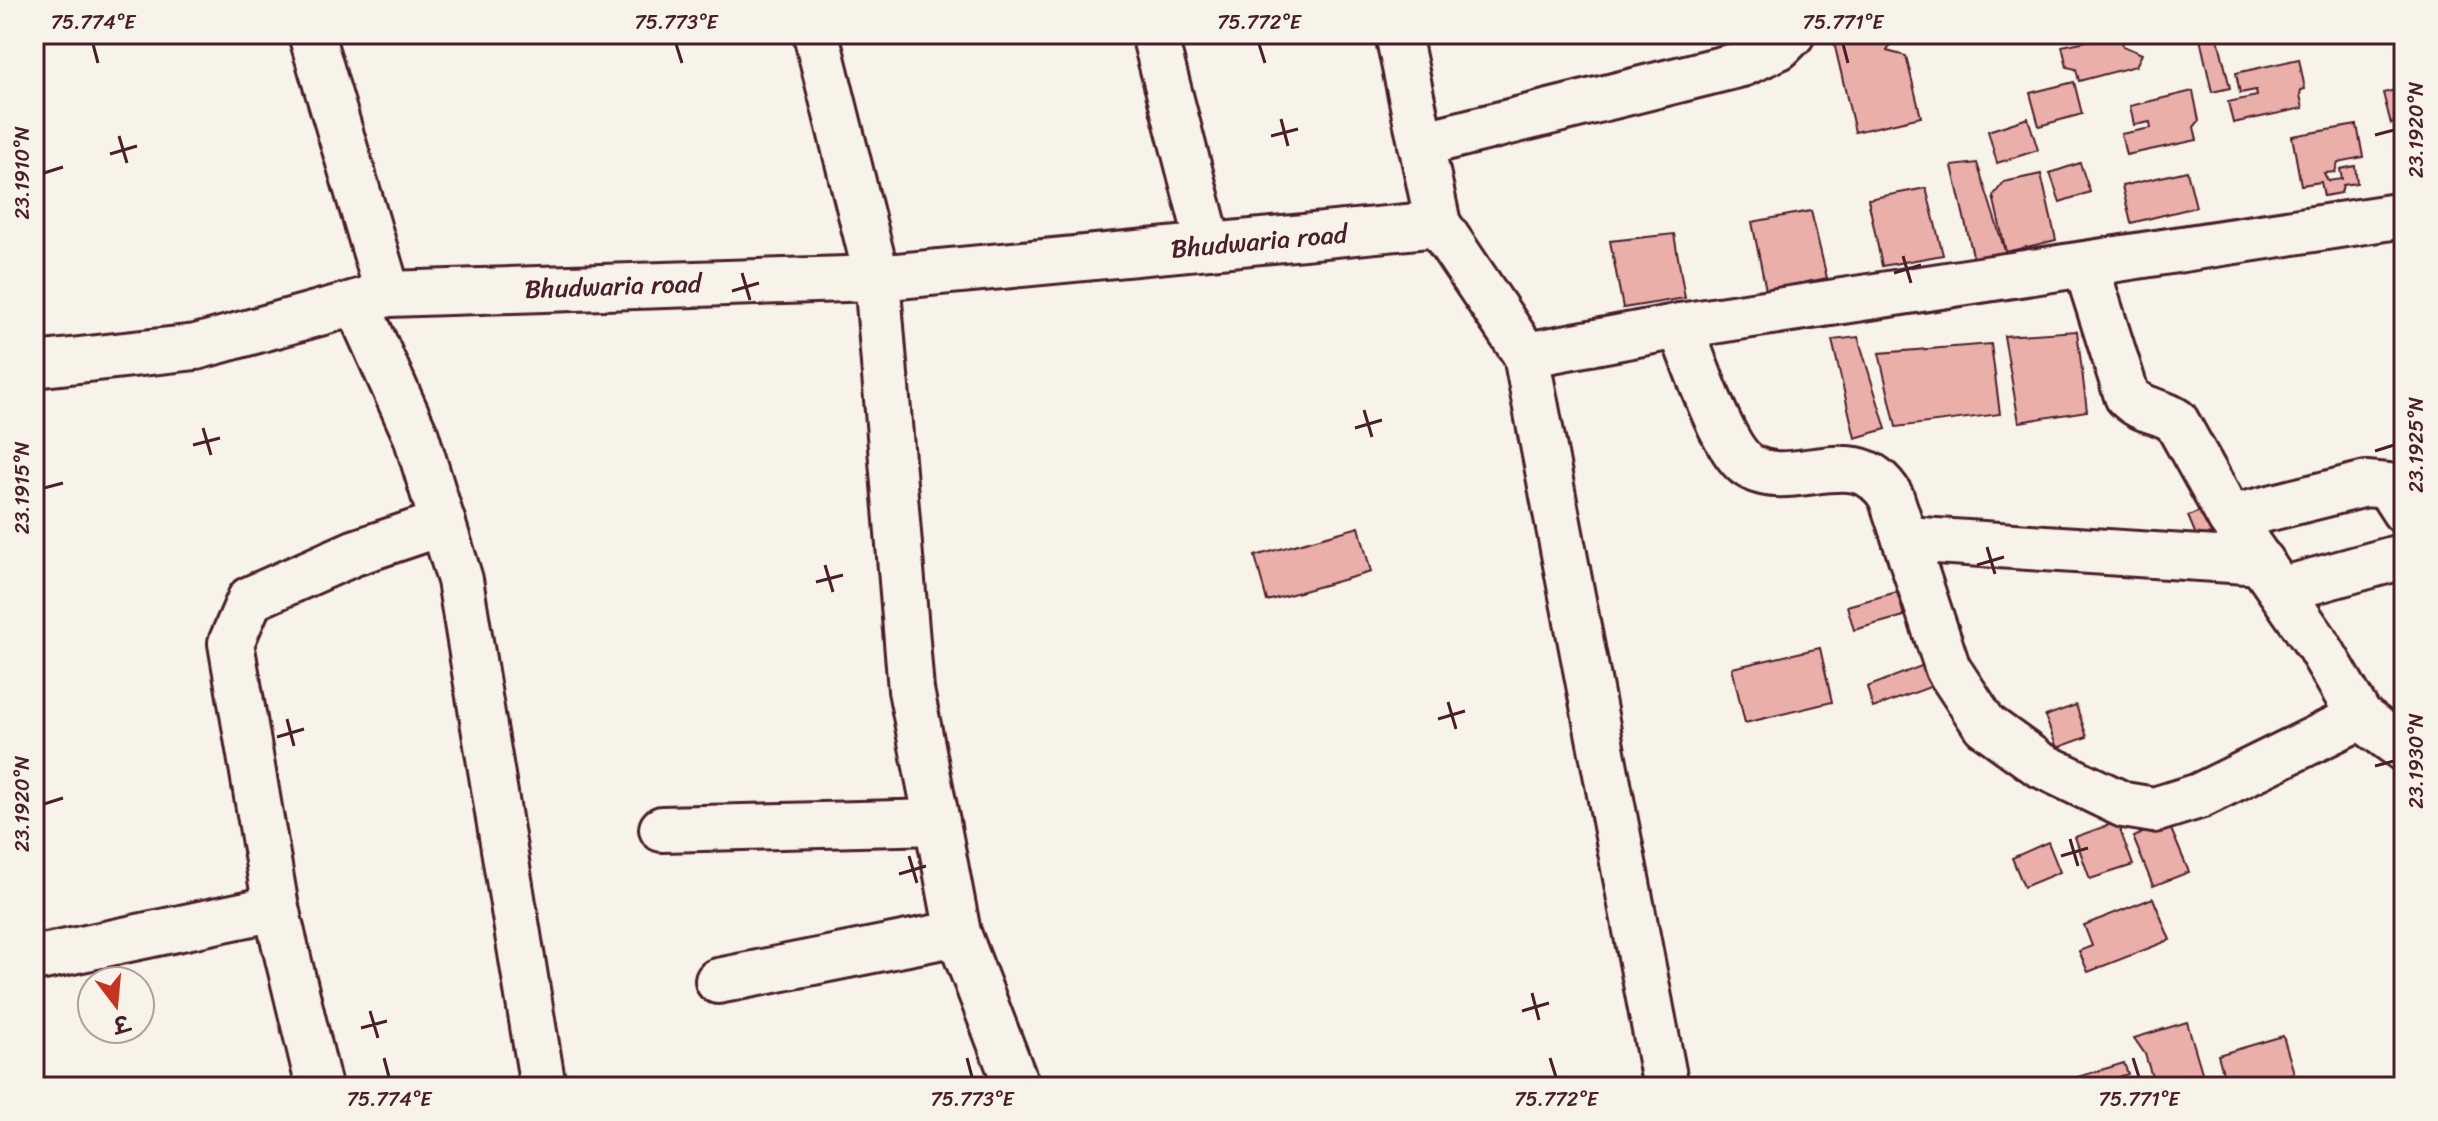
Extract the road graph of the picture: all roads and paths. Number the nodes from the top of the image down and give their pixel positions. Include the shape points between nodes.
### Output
1 (311, 34) edge
2 (816, 34) edge
3 (1154, 34) edge
4 (1398, 34) edge
5 (1792, 34) edge
6 (1421, 144) junction
7 (2404, 215) edge
8 (1438, 224) junction
9 (1209, 246) junction
10 (2086, 266) junction
11 (877, 278) junction
12 (373, 299) junction
13 (1680, 326) junction
14 (1526, 355) junction
15 (34, 365) edge
16 (2404, 511) edge
17 (2230, 518) junction
18 (443, 523) junction
19 (1905, 539) junction
20 (2404, 556) edge
21 (2272, 576) junction
22 (2360, 717) junction
23 (2404, 749) edge
24 (937, 822) junction
25 (662, 829) dead end
26 (276, 908) junction
27 (958, 933) junction
28 (34, 959) edge
29 (718, 981) dead end
30 (319, 1087) edge
31 (543, 1087) edge
32 (1017, 1087) edge
33 (1666, 1087) edge

1 - 12 street
2 - 11 street
3 - 9 street
4 - 6 street
5 - 6 street via 1779,47 1742,64
6 - 8 street
7 - 10 street
8 - 9 street, Bhudwaria road
8 - 14 street
9 - 11 street, Bhudwaria road
10 - 13 street
10 - 17 street via 2127,396 2145,410 2176,421
11 - 12 street, Bhudwaria road
11 - 24 street via 911,690
12 - 15 street, Bhudwaria road via 196,347
12 - 18 street
13 - 14 street
13 - 19 street via 1730,446 1746,464 1764,472 1857,469 1880,479
14 - 33 street
16 - 17 street via 2388,486 2366,484
17 - 21 street
18 - 26 street via 354,553 250,599 231,643
18 - 31 street via 460,580
19 - 21 street
19 - 22 street via 1948,669 1985,725 2039,764 2124,805 2154,810 2199,796
20 - 21 street
21 - 22 street
22 - 23 street
24 - 25 street
24 - 27 street
26 - 28 street
26 - 30 street
27 - 29 street
27 - 32 street

